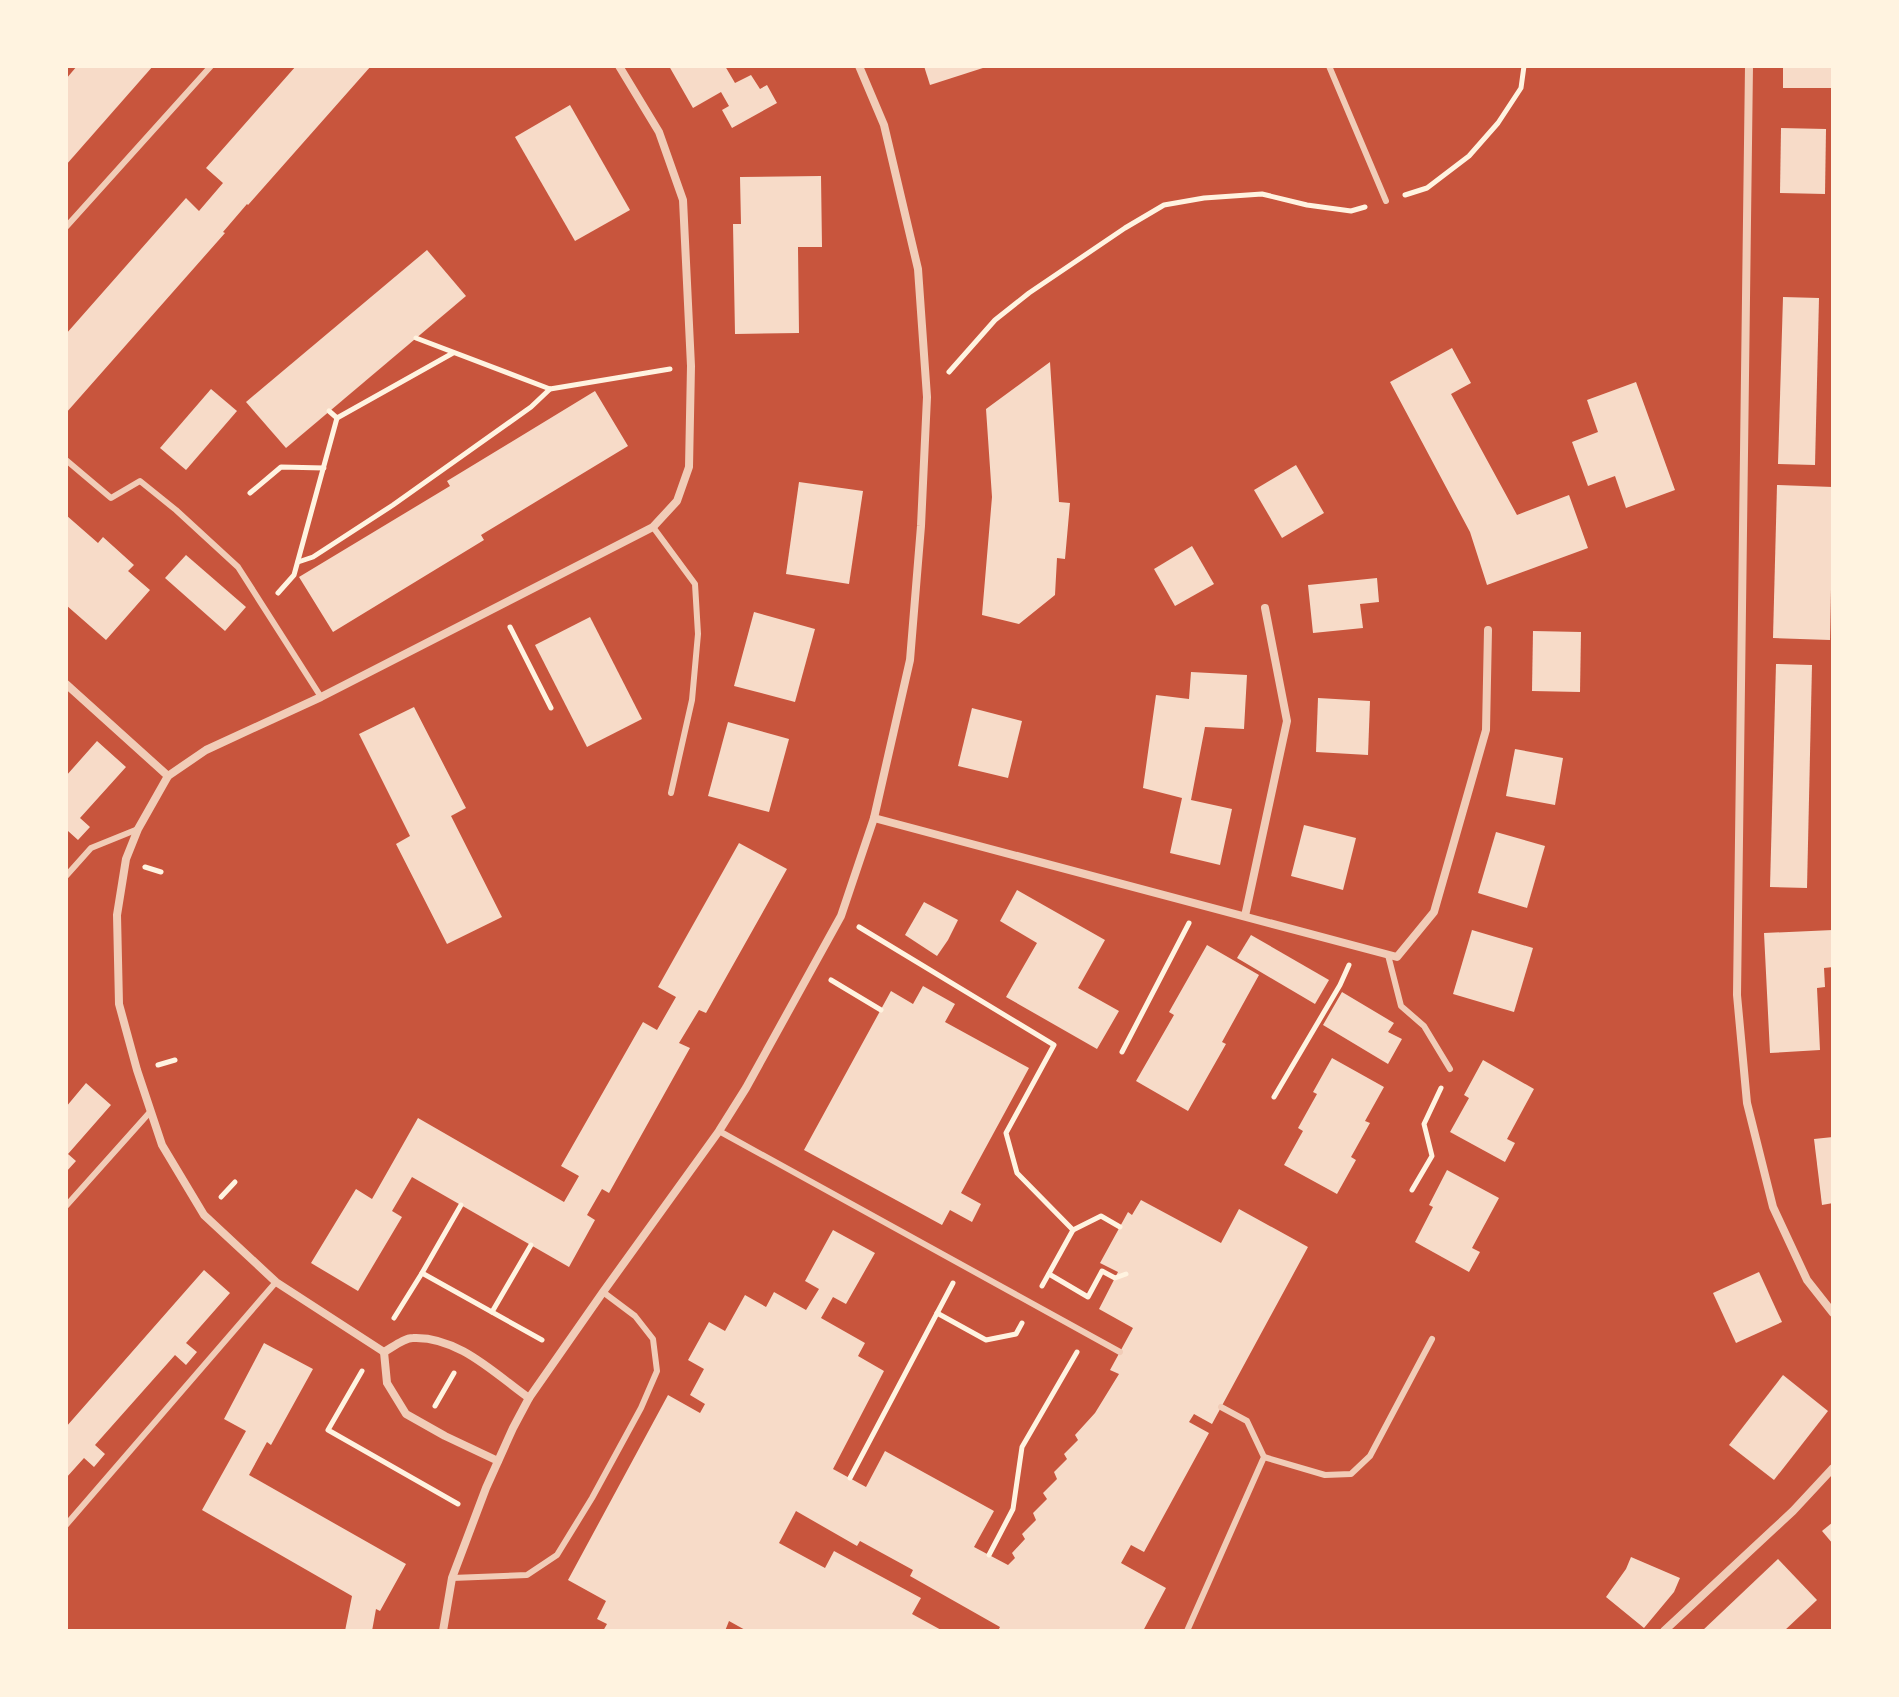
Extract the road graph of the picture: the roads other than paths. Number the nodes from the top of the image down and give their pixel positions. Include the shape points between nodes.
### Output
1 (211, 66) edge
2 (619, 66) edge
3 (859, 66) edge
4 (1329, 66) edge
5 (1749, 66) edge
6 (1386, 201) road end
7 (66, 227) edge
8 (66, 460) edge
9 (653, 527) junction
10 (1265, 608) dead end
11 (1488, 630) dead end
12 (66, 684) edge
13 (321, 697) junction
14 (168, 776) junction
15 (671, 793) dead end
16 (874, 818) junction
17 (138, 829) junction
18 (66, 876) edge
19 (1245, 916) junction
20 (1388, 955) junction
21 (1450, 1069) road end
22 (150, 1112) junction
23 (719, 1131) junction
24 (66, 1206) edge
25 (276, 1282) junction
26 (603, 1292) junction
27 (1833, 1313) edge
28 (1432, 1339) dead end
29 (380, 1350) junction
30 (1120, 1352) dead end
31 (529, 1398) junction
32 (1221, 1407) dead end
33 (1264, 1457) junction
34 (498, 1461) junction
35 (1833, 1468) edge
36 (66, 1525) edge
37 (452, 1578) junction
38 (443, 1631) edge
39 (1187, 1631) edge
40 (1664, 1631) edge

1 - 7 lane
2 - 9 street via 659,132 683,200 691,366 689,467 677,501
3 - 16 street via 884,125 918,269 927,397 910,660
4 - 6 lane
5 - 27 street via 1737,995 1747,1103 1773,1207 1807,1280
8 - 13 lane via 111,498 140,481 238,567
9 - 13 street
9 - 15 lane via 695,584 698,634 692,700
10 - 19 street via 1287,721
11 - 20 street via 1486,730 1434,912 1397,957
12 - 14 street
13 - 14 street via 206,750
14 - 17 street
16 - 19 street
16 - 23 street via 841,916
17 - 18 lane via 91,848
17 - 22 street via 126,859 117,915 119,1004
19 - 20 street
20 - 21 lane via 1401,1006 1424,1026
22 - 24 lane
22 - 25 street via 162,1145 204,1215
23 - 26 street
23 - 30 lane
25 - 29 street
25 - 36 lane
26 - 31 street
26 - 37 lane via 635,1316 653,1339 657,1371 628,1434 557,1555 527,1575
28 - 33 lane via 1370,1456 1351,1474 1325,1475
29 - 31 street via 410,1338 449,1343
29 - 34 street via 387,1383 406,1414
31 - 34 street
32 - 33 lane via 1247,1421
33 - 39 lane
34 - 37 street
35 - 40 street
37 - 38 street

